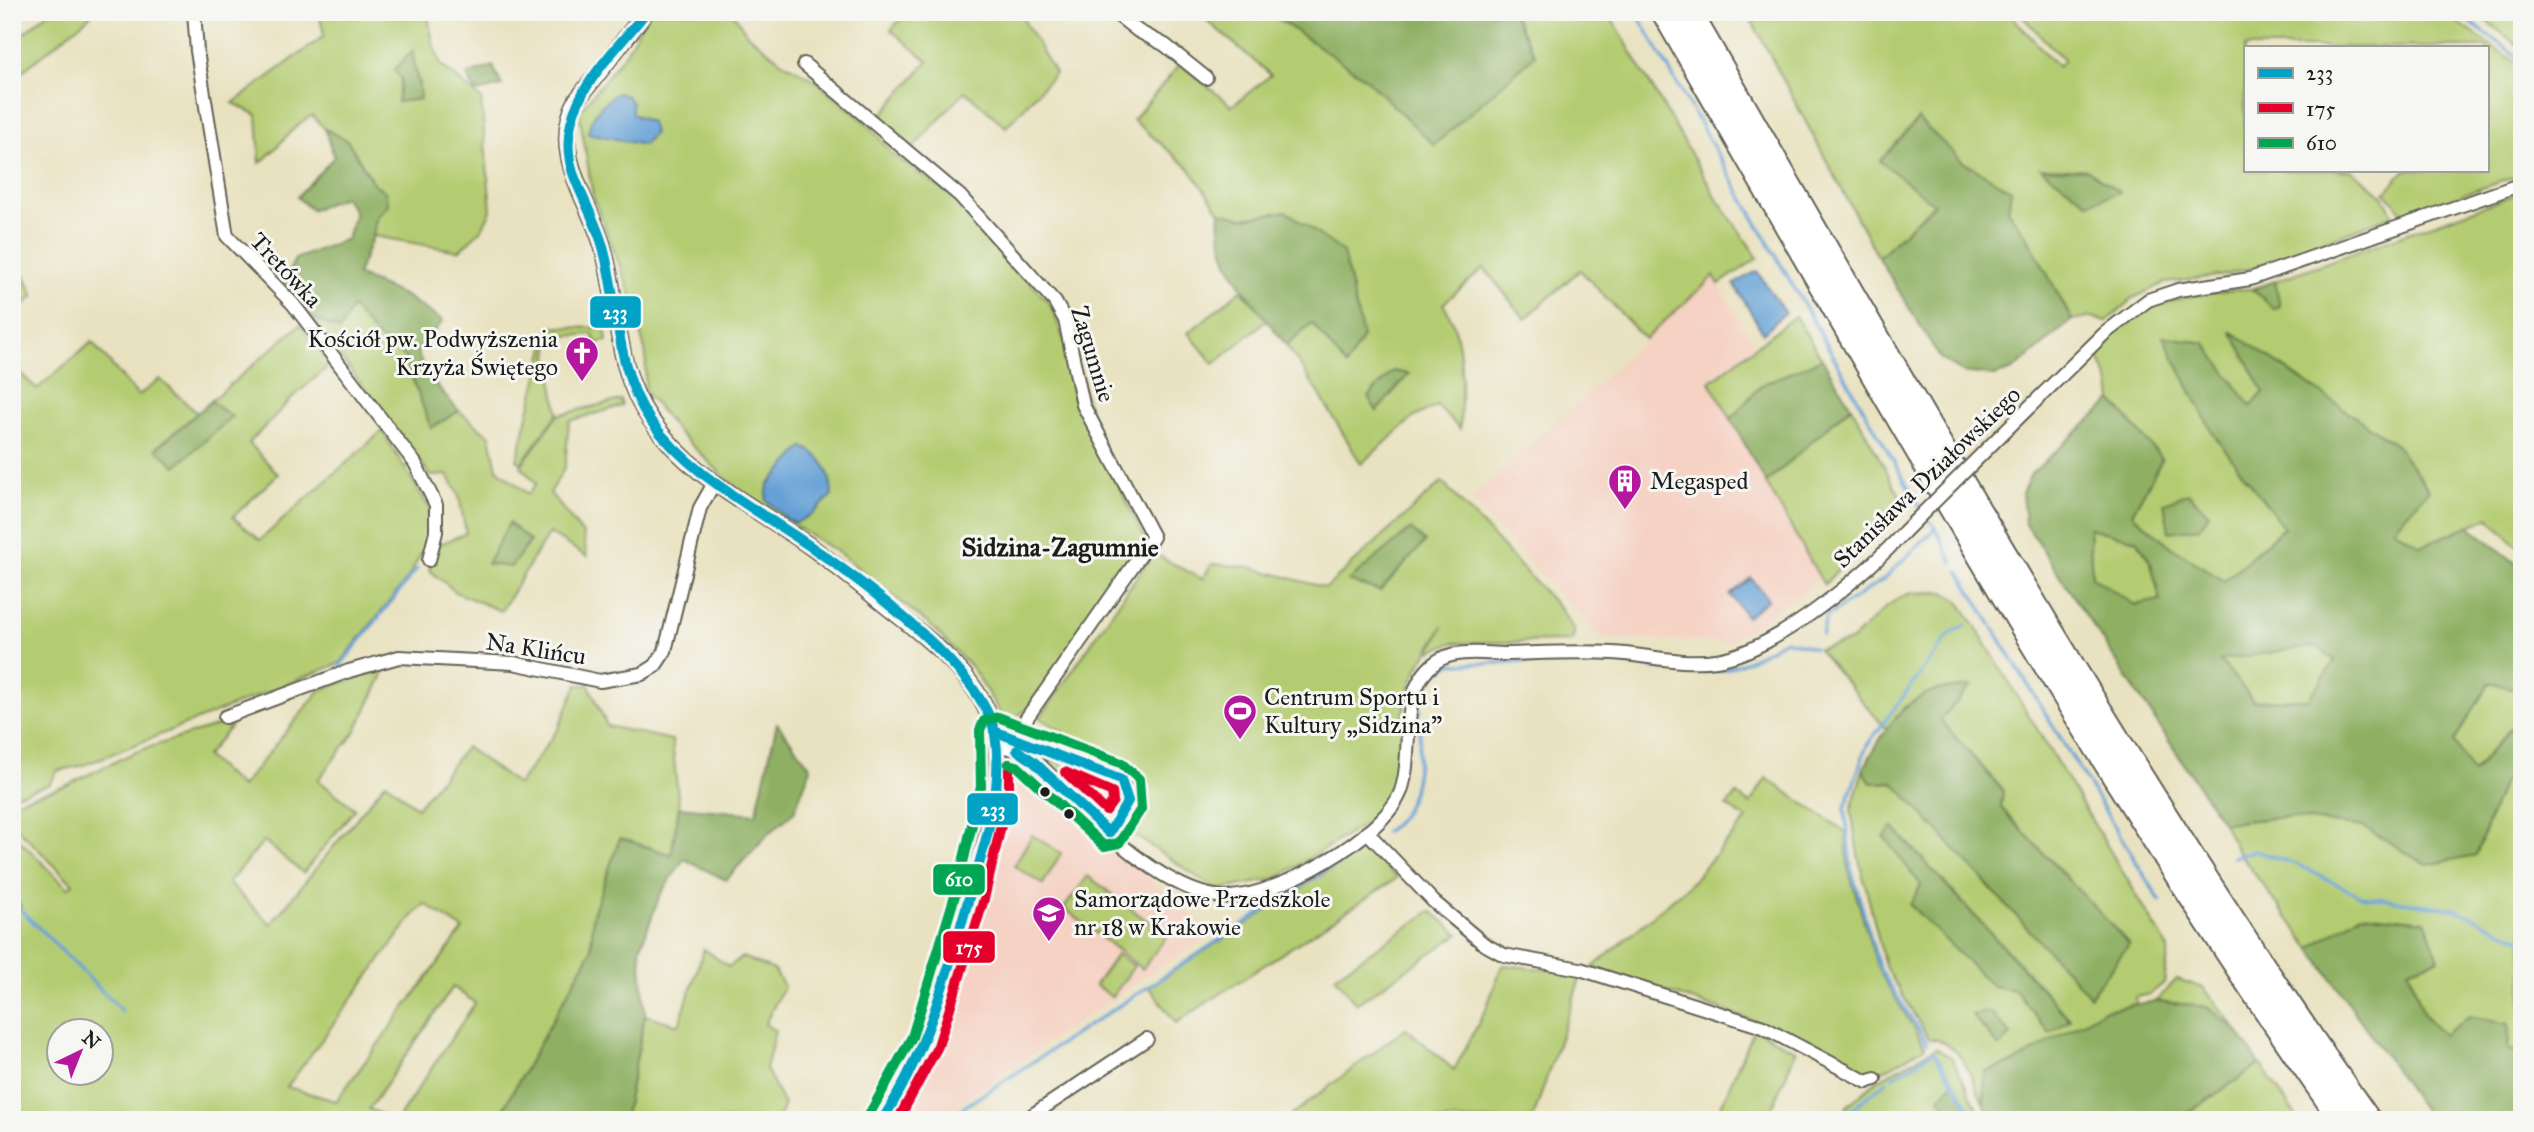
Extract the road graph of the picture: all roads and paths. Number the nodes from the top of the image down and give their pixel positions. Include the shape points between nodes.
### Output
1 (194, 12) edge
2 (646, 12) edge
3 (1114, 12) edge
4 (1664, 12) edge
5 (1689, 12) edge
6 (804, 64) dead end
7 (1206, 78) dead end
8 (2522, 184) edge
9 (713, 485) junction
10 (429, 560) dead end
11 (225, 718) dead end
12 (994, 739) junction
13 (1014, 743) junction
14 (1367, 832) junction
15 (1109, 833) junction
16 (1147, 1039) dead end
17 (1875, 1079) dead end
18 (891, 1116) edge
19 (1025, 1120) edge
20 (2342, 1120) edge
21 (2368, 1120) edge

1 - 10 street, Tretówka via 227,236 293,304 415,463 436,505
2 - 9 street via 577,100 565,135 568,157 607,261 629,380 668,443
3 - 7 street
4 - 20 highway via 2054,681 2180,880
5 - 21 highway via 2080,682 2234,923
6 - 13 street, Zagumnie via 960,196 1055,302 1065,320 1083,405 1153,537
8 - 14 street, Stanisława Działowskiego, bridge via 2250,279 2178,290 2148,300 2105,333 1876,562 1817,607 1731,656 1697,662 1587,653 1461,654 1440,659 1423,676 1412,701 1400,793 1389,813
9 - 11 street, Na Klińcu via 700,508 665,651 655,666 642,674 600,681 513,663 399,657
9 - 12 street via 801,540 920,632 967,681 986,711
12 - 13 street, Stanisława Działowskiego
12 - 18 street via 993,803 964,917 925,1042
13 - 15 street, Stanisława Działowskiego
13 - 15 street, Stanisława Działowskiego via 1121,780 1128,792 1127,805
14 - 15 street, Stanisława Działowskiego via 1287,881 1261,892 1229,897 1212,897 1183,887
14 - 17 street via 1434,902 1504,955 1580,969 1763,1027 1867,1082
16 - 19 street

